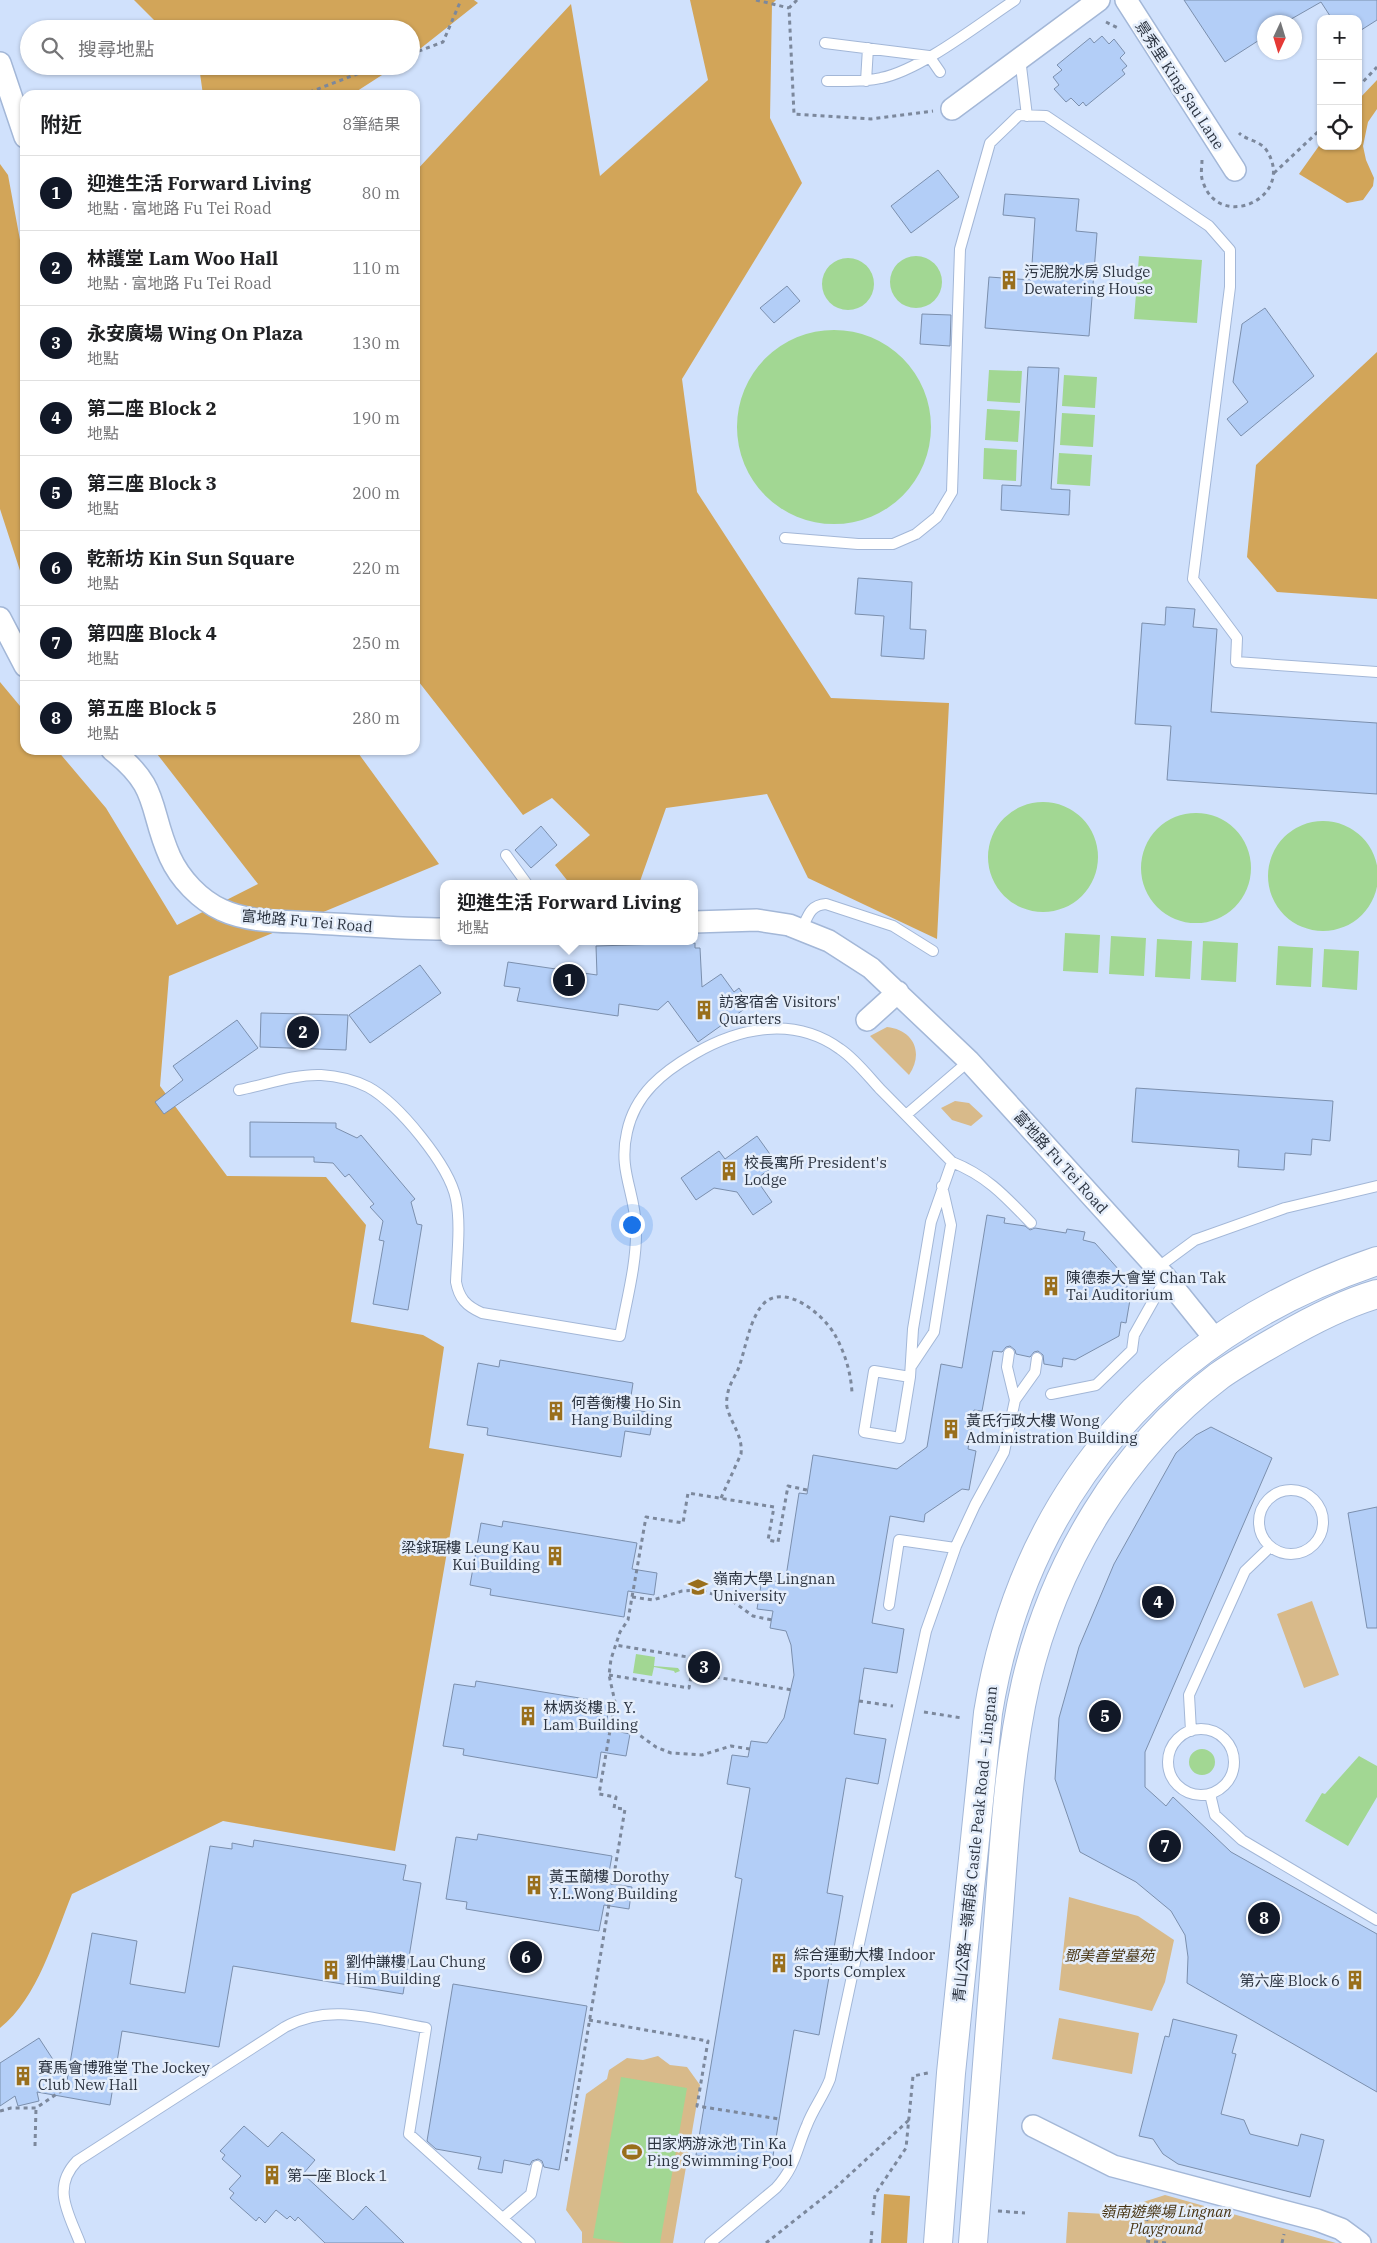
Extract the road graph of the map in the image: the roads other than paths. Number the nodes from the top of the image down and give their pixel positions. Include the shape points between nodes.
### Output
1 (1015, 0) edge
2 (1099, 0) edge
3 (1126, 0) edge
4 (826, 43) dead end
5 (868, 48) junction
6 (929, 56) junction
7 (1020, 58) junction
8 (0, 63) edge
9 (940, 72) dead end
10 (827, 81) dead end
11 (866, 81) junction
12 (952, 109) dead end
13 (1027, 116) junction
14 (20, 123) edge
15 (1235, 170) dead end
16 (785, 538) dead end
17 (0, 618) edge
18 (20, 656) edge
19 (1377, 672) edge
20 (118, 755) edge
21 (506, 855) dead end
22 (524, 880) edge
23 (698, 922) edge
24 (440, 929) edge
25 (802, 929) junction
26 (933, 951) dead end
27 (898, 992) junction
28 (867, 1020) dead end
29 (969, 1061) junction
30 (239, 1090) dead end
31 (906, 1116) junction
32 (952, 1162) junction
33 (942, 1185) junction
34 (1377, 1186) edge
35 (1031, 1223) dead end
36 (1377, 1261) edge
37 (1162, 1273) junction
38 (1377, 1294) edge
39 (1216, 1340) junction
40 (1009, 1353) dead end
41 (1037, 1358) dead end
42 (911, 1372) junction
43 (1051, 1394) dead end
44 (1015, 1400) junction
45 (1270, 1547) junction
46 (955, 1548) junction
47 (890, 1605) dead end
48 (1191, 1731) junction
49 (1210, 1794) junction
50 (1375, 1915) edge
51 (1033, 2126) dead end
52 (536, 2166) dead end
53 (503, 2218) junction
54 (80, 2243) edge
55 (530, 2243) edge
56 (710, 2243) edge
57 (938, 2243) edge
58 (973, 2243) edge
59 (1360, 2243) edge

1 - 6 lane
2 - 7 street
3 - 15 street, 景秀里 King Sau Lane
4 - 5 lane
5 - 6 lane
5 - 11 lane
6 - 9 lane
6 - 11 lane via 893,75
7 - 12 street
7 - 13 lane
8 - 14 street
10 - 11 lane
13 - 16 lane via 1019,115 990,143 960,249 952,492 936,517 916,534 893,544
13 - 19 lane via 1046,116 1209,226 1230,250 1230,287 1193,579 1237,638 1236,662
17 - 18 street
20 - 24 street, 富地路 Fu Tei Road via 135,769 147,787 170,857 180,874 220,910 258,919
21 - 22 lane
23 - 25 street, 富地路 Fu Tei Road via 757,920
25 - 26 lane via 810,911 815,906 826,904 884,922
25 - 27 street, 富地路 Fu Tei Road via 851,954
27 - 28 street
27 - 29 street, 富地路 Fu Tei Road
29 - 31 lane
29 - 37 street, 富地路 Fu Tei Road
30 - 31 lane via 320,1075 352,1081 382,1096 435,1156 452,1186 458,1213 456,1282 463,1302 482,1313 620,1336 636,1231 634,1205 625,1176 624,1145 633,1114 661,1075 725,1038 759,1029 793,1030 810,1034 841,1049
31 - 32 lane
32 - 33 lane
32 - 35 lane via 994,1184
33 - 42 lane via 931,1222 913,1328
33 - 42 lane via 951,1225 934,1332
34 - 37 lane via 1285,1208 1195,1240
36 - 39 main road, 青山公路－嶺南段 Castle Peak Road – Lingnan via 1308,1286
37 - 39 street, 富地路 Fu Tei Road
37 - 43 lane via 1134,1335 1132,1350 1096,1385
38 - 58 main road, 青山公路－嶺南段 Castle Peak Road – Lingnan via 1322,1315 1250,1355 1188,1402 1159,1430 1109,1493 1066,1567 1036,1646 1011,1771
39 - 57 main road, 青山公路－嶺南段 Castle Peak Road – Lingnan via 1162,1381 1092,1461 1040,1546 1004,1637 994,1675 981,1766
40 - 44 lane via 1007,1367
41 - 44 lane via 1034,1372
42 - 42 lane via 900,1438 864,1432 874,1371
44 - 46 lane via 1004,1452 974,1505
45 - 45 lane via 1259,1528 1262,1506 1279,1491 1301,1490 1311,1496 1323,1513 1322,1533 1317,1542 1300,1553 1279,1552
45 - 48 lane via 1245,1571 1188,1696
46 - 47 lane via 899,1540
46 - 56 lane via 934,1606 915,1675 830,2079 807,2124 786,2178
48 - 49 lane via 1173,1744 1168,1766 1178,1786 1187,1792
48 - 49 lane via 1212,1731 1221,1736 1233,1753 1234,1764 1227,1783
49 - 50 lane via 1214,1815 1242,1840
51 - 59 street via 1113,2166 1317,2220 1341,2229
52 - 53 lane via 531,2194
53 - 54 lane via 409,2134 426,2028 335,2012 296,2020 77,2161 65,2177 63,2197
53 - 55 lane

